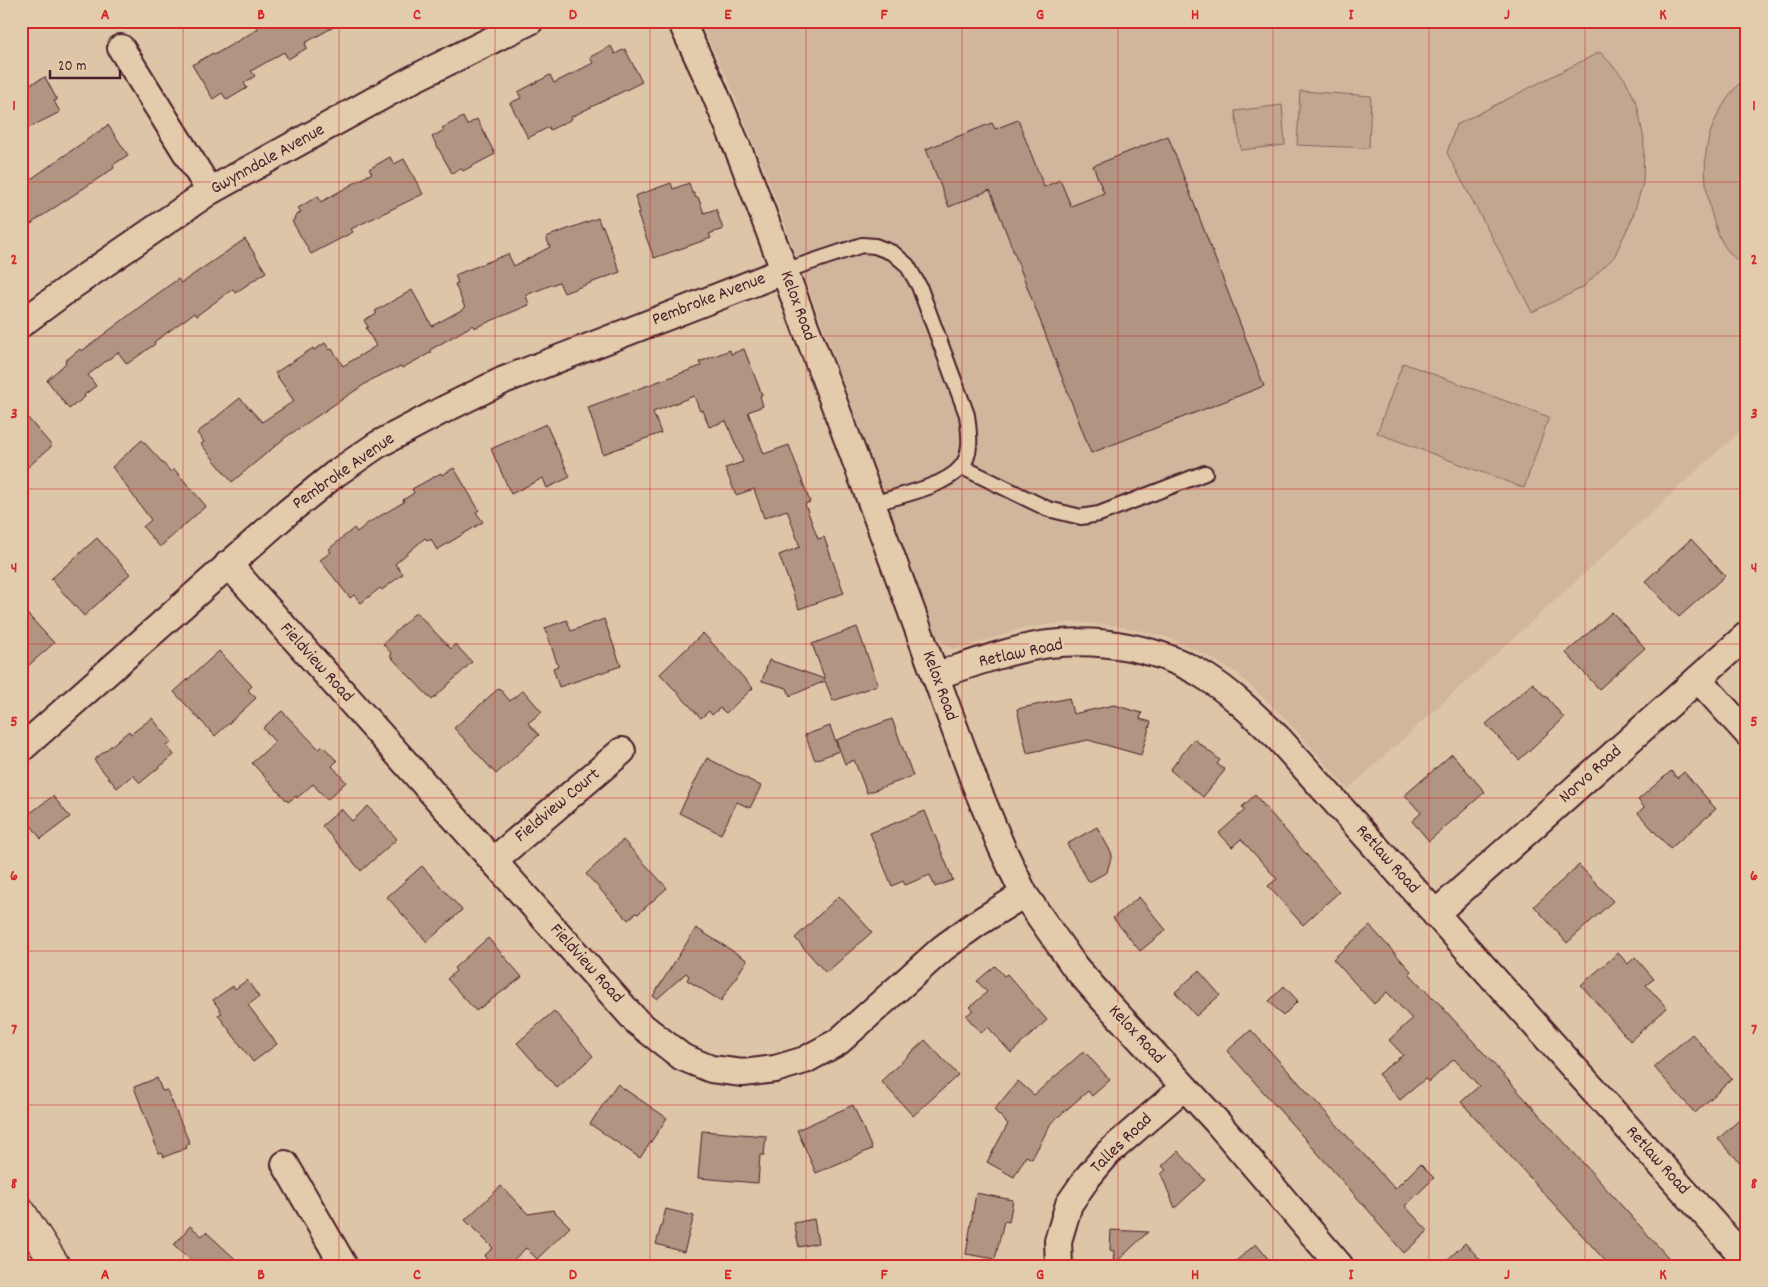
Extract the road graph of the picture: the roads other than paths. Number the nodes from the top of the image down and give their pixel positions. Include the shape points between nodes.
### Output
1 (530, 21) edge
2 (681, 21) edge
3 (121, 48) dead end
4 (210, 191) junction
5 (784, 271) junction
6 (21, 324) edge
7 (962, 467) junction
8 (1205, 473) dead end
9 (872, 504) junction
10 (228, 564) junction
11 (1747, 635) edge
12 (935, 676) junction
13 (1698, 679) junction
14 (1747, 733) edge
15 (21, 749) edge
16 (622, 752) dead end
17 (493, 860) junction
18 (1024, 894) junction
19 (1435, 914) junction
20 (1184, 1087) junction
21 (285, 1164) dead end
22 (21, 1211) edge
23 (1747, 1261) edge
24 (56, 1266) edge
25 (344, 1266) edge
26 (1058, 1266) edge
27 (1340, 1266) edge

1 - 4 street, Gwynndale Avenue via 413,79
2 - 5 street, Kelox Road via 717,98
3 - 4 street
4 - 6 street, Gwynndale Avenue
5 - 7 lane via 862,245 893,253 907,265 919,286 967,415 970,436
5 - 9 street, Kelox Road
5 - 10 street, Pembroke Avenue via 504,380 441,411 377,445 335,474
7 - 8 lane via 1048,509 1081,517 1099,514
7 - 9 lane via 936,484
9 - 12 street, Kelox Road
10 - 15 street, Pembroke Avenue
10 - 17 street, Fieldview Road
11 - 13 street, Norvo Road
12 - 18 street, Kelox Road via 976,786
12 - 19 street, Retlaw Road via 1048,644 1086,642 1128,647 1165,657 1206,677 1279,739
13 - 14 street
13 - 19 street, Norvo Road
16 - 17 street, Fieldview Court
17 - 18 street, Fieldview Road via 637,1022 682,1057 711,1069 744,1073 775,1069 805,1060 838,1042 943,948
18 - 20 street, Kelox Road via 1075,966
19 - 23 street, Retlaw Road
20 - 26 street, Talles Road via 1108,1153 1087,1178 1069,1204 1058,1241
20 - 27 street, Kelox Road
21 - 25 street
22 - 24 street

